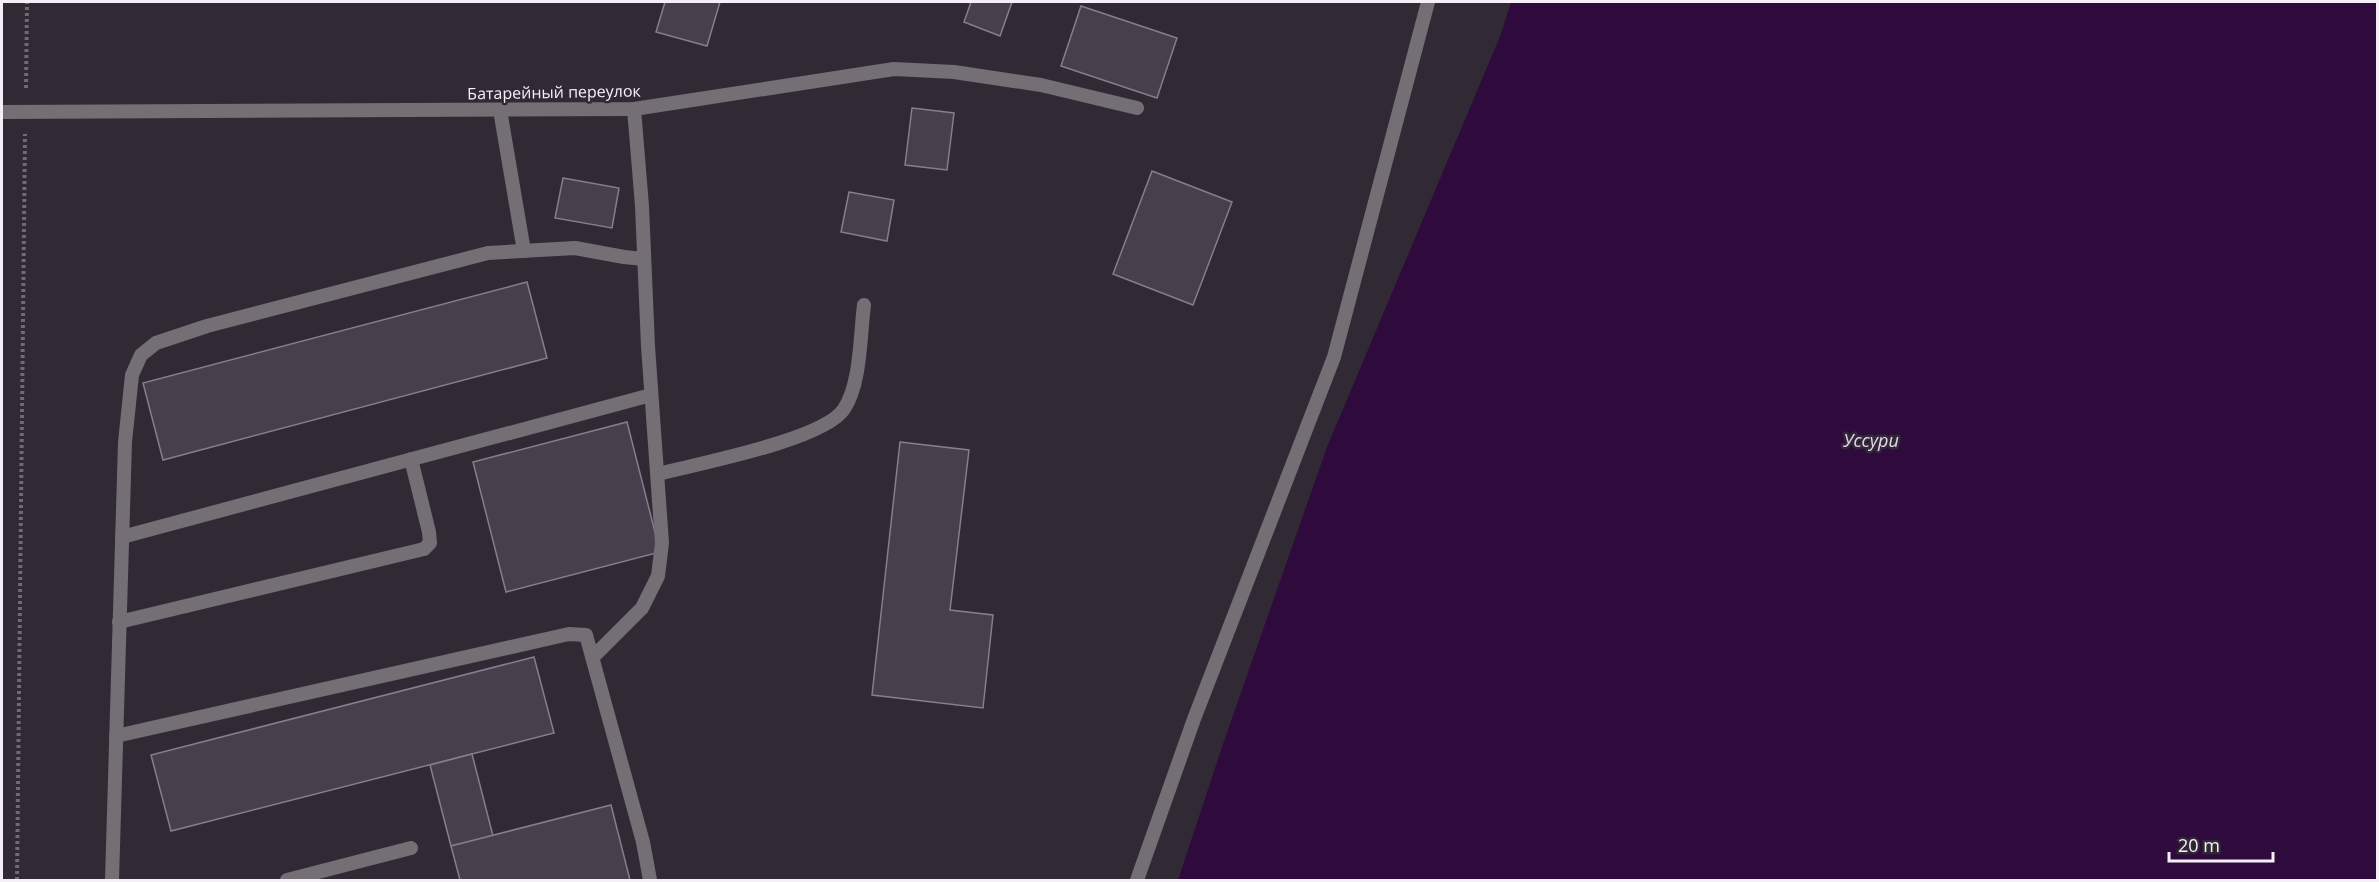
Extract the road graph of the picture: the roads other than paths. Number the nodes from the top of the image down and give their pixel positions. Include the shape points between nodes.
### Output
1 (1428, 2) edge
2 (1137, 108) dead end
3 (634, 109) junction
4 (500, 110) junction
5 (2, 112) edge
6 (524, 251) junction
7 (644, 259) junction
8 (864, 305) dead end
9 (651, 395) junction
10 (411, 459) junction
11 (658, 474) junction
12 (122, 537) junction
13 (119, 622) junction
14 (593, 657) junction
15 (116, 736) junction
16 (411, 848) dead end
17 (112, 880) edge
18 (286, 880) edge
19 (650, 880) edge
20 (1137, 880) edge

1 - 20 lane via 1334,357 1194,719
2 - 3 lane, Батарейный переулок via 1041,85 954,72 894,69
3 - 4 lane, Батарейный переулок
3 - 7 lane
4 - 5 lane, Батарейный переулок
4 - 6 lane
6 - 7 lane via 575,248
6 - 12 lane via 488,253 207,326 156,343 141,355 132,375
7 - 9 lane
8 - 11 lane via 854,386 843,411 826,424 779,444
9 - 10 lane
9 - 11 lane
10 - 12 lane
10 - 13 lane via 429,532 430,543 424,549
11 - 14 lane via 662,543 658,576 642,608
12 - 13 lane
13 - 15 lane
14 - 15 lane via 586,635 569,634
14 - 19 lane
15 - 17 lane
16 - 18 lane

